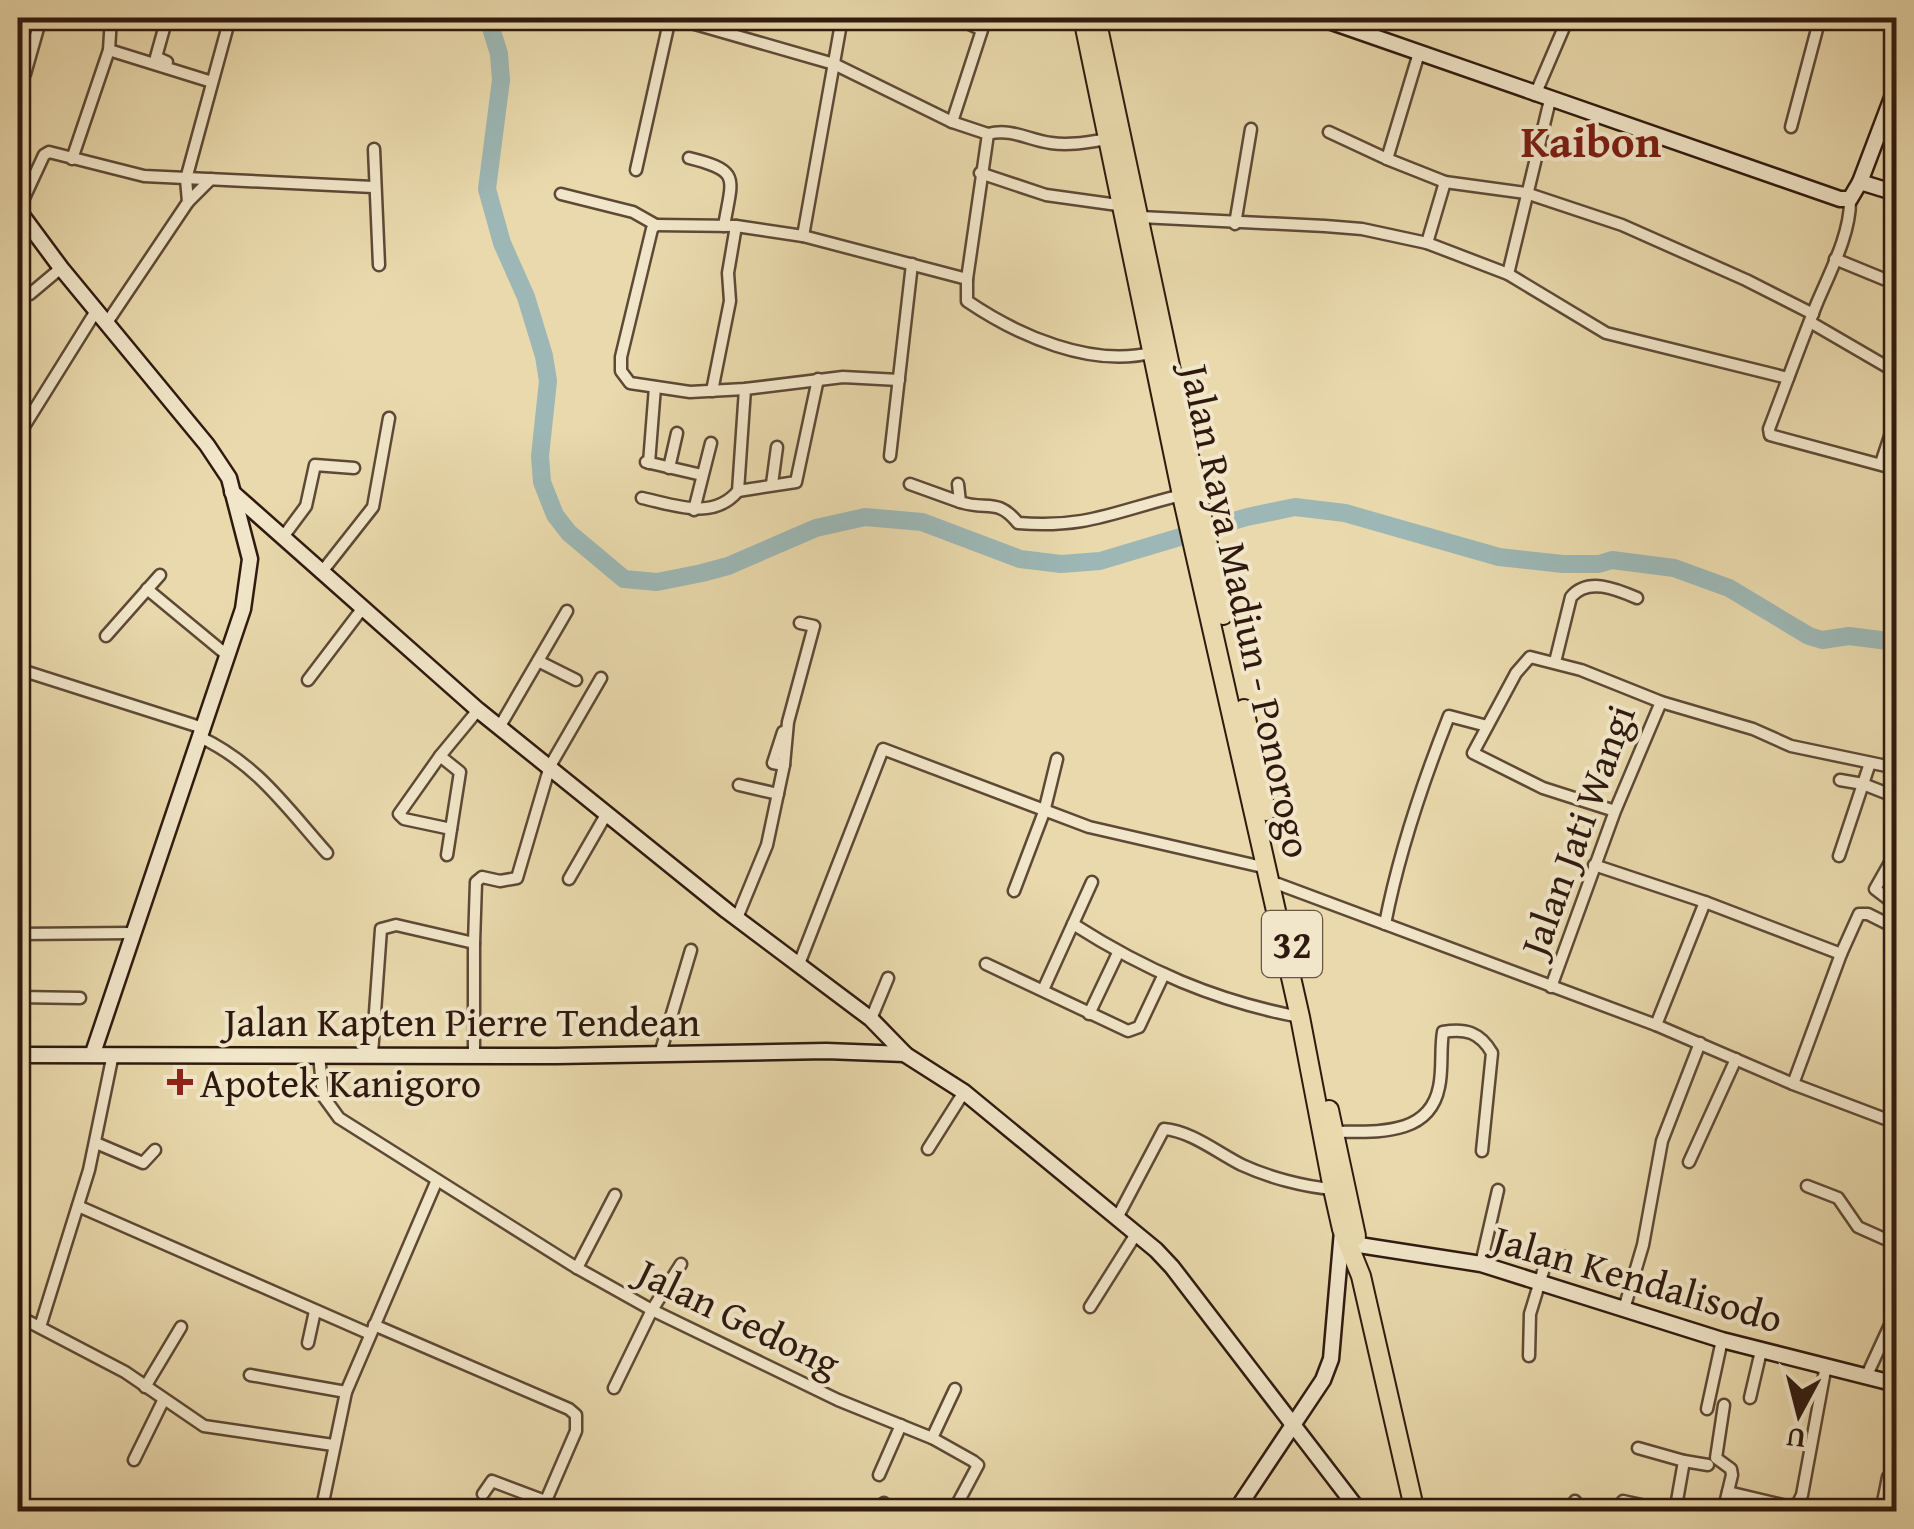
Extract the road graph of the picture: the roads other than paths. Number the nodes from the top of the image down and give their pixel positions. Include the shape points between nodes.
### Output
1 (41, 18) edge
2 (111, 18) edge
3 (167, 18) edge
4 (230, 18) edge
5 (672, 18) edge
6 (842, 18) edge
7 (958, 18) edge
8 (1084, 18) edge
9 (1096, 18) edge
10 (1320, 18) edge
11 (1568, 18) edge
12 (1820, 18) edge
13 (109, 50) junction
14 (1418, 53) junction
15 (834, 64) junction
16 (25, 74) dead end
17 (213, 79) junction
18 (1896, 92) edge
19 (1535, 95) junction
20 (1550, 100) junction
21 (952, 122) junction
22 (1792, 127) dead end
23 (1251, 129) dead end
24 (1329, 132) dead end
25 (988, 134) junction
26 (1108, 139) junction
27 (374, 150) dead end
28 (689, 158) dead end
29 (72, 159) junction
30 (1387, 159) junction
31 (636, 170) dead end
32 (980, 173) junction
33 (186, 178) junction
34 (211, 179) junction
35 (1445, 182) junction
36 (1860, 182) junction
37 (373, 187) junction
38 (1896, 192) edge
39 (1526, 193) junction
40 (561, 194) dead end
41 (1850, 198) junction
42 (188, 202) junction
43 (1133, 210) junction
44 (18, 211) edge
45 (1235, 224) junction
46 (656, 226) junction
47 (730, 226) junction
48 (804, 236) junction
49 (1427, 243) junction
50 (1834, 260) junction
51 (912, 264) junction
52 (379, 265) dead end
53 (60, 268) junction
54 (1508, 274) junction
55 (966, 279) junction
56 (1896, 284) edge
57 (18, 297) edge
58 (96, 311) junction
59 (1811, 318) junction
60 (106, 324) junction
61 (1155, 352) junction
62 (1896, 372) edge
63 (1788, 378) junction
64 (818, 379) junction
65 (899, 380) junction
66 (655, 387) junction
67 (745, 390) junction
68 (712, 391) junction
69 (1173, 412) junction
70 (389, 418) dead end
71 (1896, 418) edge
72 (677, 433) dead end
73 (18, 436) edge
74 (711, 443) dead end
75 (778, 447) dead end
76 (890, 456) dead end
77 (1881, 463) junction
78 (354, 468) dead end
79 (670, 468) junction
80 (1896, 469) edge
81 (702, 476) junction
82 (772, 484) junction
83 (910, 484) dead end
84 (958, 484) dead end
85 (738, 491) junction
86 (232, 492) junction
87 (642, 498) dead end
88 (1180, 498) junction
89 (960, 502) junction
90 (694, 510) junction
91 (282, 537) junction
92 (320, 573) junction
93 (160, 575) dead end
94 (147, 588) junction
95 (1637, 598) dead end
96 (362, 608) junction
97 (567, 611) dead end
98 (800, 623) dead end
99 (106, 636) dead end
100 (228, 656) junction
101 (538, 661) junction
102 (1555, 662) junction
103 (18, 669) edge
104 (601, 678) dead end
105 (308, 680) dead end
106 (576, 680) dead end
107 (1661, 702) junction
108 (478, 710) junction
109 (1239, 712) junction
110 (500, 726) junction
111 (1486, 726) junction
112 (201, 732) junction
113 (440, 756) junction
114 (1057, 759) dead end
115 (1870, 763) junction
116 (550, 766) junction
117 (1896, 768) edge
118 (1840, 780) dead end
119 (1863, 784) junction
120 (739, 785) dead end
121 (778, 794) junction
122 (1896, 797) edge
123 (1615, 811) junction
124 (1044, 812) junction
125 (607, 813) junction
126 (451, 828) junction
127 (1896, 852) edge
128 (327, 853) dead end
129 (447, 855) dead end
130 (1838, 856) dead end
131 (1594, 865) junction
132 (1267, 868) junction
133 (569, 880) dead end
134 (1092, 882) dead end
135 (1278, 884) junction
136 (1014, 891) dead end
137 (1705, 902) junction
138 (1896, 904) edge
139 (737, 918) junction
140 (1072, 924) junction
141 (1385, 924) junction
142 (1894, 926) edge
143 (132, 933) junction
144 (18, 934) edge
145 (474, 943) junction
146 (691, 950) dead end
147 (1118, 952) junction
148 (1841, 954) junction
149 (799, 964) junction
150 (986, 964) dead end
151 (1164, 974) junction
152 (888, 978) dead end
153 (1551, 988) junction
154 (1896, 989) edge
155 (1043, 990) junction
156 (18, 997) edge
157 (80, 998) dead end
158 (1089, 1014) junction
159 (1300, 1018) junction
160 (872, 1019) junction
161 (1656, 1025) junction
162 (1896, 1027) edge
163 (1700, 1043) junction
164 (92, 1053) junction
165 (113, 1054) junction
166 (372, 1054) junction
167 (474, 1054) junction
168 (660, 1054) junction
169 (906, 1054) junction
170 (18, 1055) edge
171 (319, 1055) junction
172 (1736, 1059) junction
173 (1792, 1084) junction
174 (964, 1092) junction
175 (1895, 1121) edge
176 (1328, 1133) junction
177 (96, 1142) junction
178 (928, 1148) dead end
179 (155, 1150) dead end
180 (1482, 1151) dead end
181 (1689, 1162) dead end
182 (436, 1180) junction
183 (1807, 1186) dead end
184 (1333, 1189) junction
185 (1498, 1190) dead end
186 (614, 1196) dead end
187 (78, 1206) junction
188 (1118, 1218) junction
189 (1342, 1230) junction
190 (1136, 1234) junction
191 (1896, 1244) edge
192 (1359, 1245) junction
193 (1562, 1256) dead end
194 (681, 1264) dead end
195 (1481, 1264) junction
196 (577, 1268) junction
197 (1361, 1276) junction
198 (1538, 1284) junction
199 (1090, 1307) dead end
200 (1624, 1309) junction
201 (652, 1310) junction
202 (315, 1311) junction
203 (1896, 1312) edge
204 (18, 1316) edge
205 (40, 1327) junction
206 (181, 1327) dead end
207 (372, 1329) junction
208 (1722, 1340) junction
209 (308, 1343) dead end
210 (1761, 1351) junction
211 (1529, 1356) dead end
212 (1826, 1364) junction
213 (1867, 1374) junction
214 (250, 1375) dead end
215 (1896, 1384) edge
216 (145, 1387) junction
217 (614, 1388) dead end
218 (956, 1390) dead end
219 (346, 1392) junction
220 (1750, 1398) dead end
221 (164, 1401) junction
222 (1724, 1405) dead end
223 (1707, 1409) dead end
224 (1294, 1425) junction
225 (901, 1426) junction
226 (932, 1438) junction
227 (333, 1445) junction
228 (1638, 1448) dead end
229 (134, 1460) dead end
230 (1684, 1460) junction
231 (1708, 1465) dead end
232 (879, 1475) dead end
233 (1888, 1477) dead end
234 (1728, 1492) junction
235 (482, 1494) dead end
236 (1623, 1501) dead end
237 (543, 1506) edge
238 (321, 1512) edge
239 (953, 1512) edge
240 (1235, 1512) edge
241 (1360, 1512) edge
242 (1415, 1512) edge
243 (1674, 1512) edge
244 (1723, 1512) edge
245 (1881, 1512) edge

1 - 16 street
2 - 13 street
3 - 17 street via 156,58
4 - 17 street
5 - 15 street
5 - 31 street
6 - 15 street
7 - 21 street via 982,30
8 - 26 highway, Jalan Raya Madiun - Ponorogo / 32
9 - 43 highway, Jalan Raya Madiun - Ponorogo / 32
10 - 14 street
11 - 19 street
12 - 22 street
13 - 17 street
13 - 29 street
14 - 19 street
14 - 30 street
15 - 21 street
15 - 48 street
17 - 33 street
18 - 36 street
19 - 20 street
20 - 39 street
20 - 41 street
21 - 25 street
23 - 45 street
24 - 30 street
25 - 26 street via 1008,131 1053,144
25 - 32 street
26 - 43 highway, Jalan Raya Madiun - Ponorogo / 32
27 - 37 street
28 - 47 street via 729,174
29 - 33 street via 124,173
29 - 44 street via 44,155
30 - 35 street
32 - 43 street via 1046,195
32 - 55 street
33 - 34 street
33 - 42 street
34 - 37 street
34 - 42 street
35 - 39 street
35 - 49 street
36 - 38 street
36 - 41 street
37 - 52 street
39 - 54 street
39 - 59 street via 1746,280
40 - 46 street via 633,212
41 - 50 street
42 - 60 street
43 - 45 street
43 - 61 highway, Jalan Raya Madiun - Ponorogo / 32
43 - 69 highway, Jalan Raya Madiun - Ponorogo / 32
44 - 53 street
45 - 49 street via 1362,229
46 - 47 street
46 - 66 street via 621,357 630,383
47 - 48 street
47 - 68 street via 730,300
48 - 51 street
49 - 54 street
50 - 56 street
50 - 59 street
51 - 55 street
51 - 65 street
53 - 57 street
53 - 58 street
54 - 63 street via 1606,332
55 - 61 street via 967,301 1050,342 1104,355
58 - 60 street
58 - 73 street
59 - 62 street
59 - 63 street
60 - 86 street via 207,445
61 - 69 highway, Jalan Raya Madiun - Ponorogo / 32
63 - 77 street via 1769,429 1774,438
64 - 65 street
64 - 67 street
64 - 82 street via 796,482
65 - 76 street
66 - 68 street
66 - 79 street via 647,462
67 - 68 street
67 - 85 street
69 - 88 highway, Jalan Raya Madiun - Ponorogo / 32
70 - 92 street via 373,507
71 - 77 street
72 - 79 street
74 - 81 street
75 - 82 street
77 - 80 street
78 - 91 street via 315,465 306,506
79 - 81 street
81 - 90 street
82 - 85 street
83 - 89 street
84 - 89 street
85 - 90 street via 714,508
86 - 91 street
86 - 100 street via 250,559
87 - 90 street
88 - 89 street via 1047,526 1018,523 1005,508
88 - 109 highway, Jalan Raya Madiun - Ponorogo / 32
91 - 92 street
92 - 96 street
93 - 94 street
94 - 99 street
94 - 100 street
95 - 102 street via 1601,586 1577,590
96 - 105 street
96 - 108 street
97 - 101 street
98 - 121 street via 814,626 773,763 784,765
100 - 112 street
101 - 106 street
101 - 110 street
102 - 107 street, Jalan Jati Wangi
102 - 111 street, Jalan Jati Wangi via 1525,660
103 - 112 street
104 - 116 street
107 - 115 street via 1791,746
107 - 123 street, Jalan Jati Wangi
108 - 110 street
108 - 113 street
109 - 132 highway, Jalan Raya Madiun - Ponorogo / 32
109 - 135 highway, Jalan Raya Madiun - Ponorogo / 32 via 1258,766
110 - 116 street
111 - 123 street, Jalan Jati Wangi via 1472,751 1542,788
111 - 141 street via 1449,716 1421,788
112 - 128 street via 258,773
112 - 143 street
113 - 126 street via 460,772
113 - 126 street via 399,814
114 - 124 street
115 - 117 street
115 - 119 street
116 - 125 street
116 - 145 street via 517,878 476,882
118 - 119 street
119 - 122 street
119 - 130 street
120 - 121 street
121 - 139 street via 767,845
123 - 131 street, Jalan Jati Wangi
124 - 132 street
124 - 136 street
124 - 149 street via 881,750
125 - 133 street
125 - 139 street
126 - 129 street
127 - 138 street via 1875,890
131 - 137 street
131 - 153 street, Jalan Jati Wangi
132 - 159 highway, Jalan Raya Madiun - Ponorogo / 32
134 - 140 street
135 - 141 street
135 - 176 highway, Jalan Raya Madiun - Ponorogo / 32
137 - 148 street
137 - 161 street
139 - 149 street
140 - 147 street
140 - 155 street
141 - 153 street
142 - 148 street via 1860,914
143 - 144 street
143 - 164 street
145 - 166 street via 384,926
145 - 167 street
146 - 168 street
147 - 151 street
147 - 158 street
148 - 173 street
149 - 160 street
150 - 155 street
151 - 158 street via 1140,1027 1121,1029
151 - 159 street via 1242,1006
152 - 160 street
153 - 161 street
154 - 162 street
155 - 158 street
156 - 157 street
159 - 176 highway, Jalan Raya Madiun - Ponorogo / 32
160 - 169 street
161 - 163 street
163 - 172 street
163 - 200 street via 1662,1141
164 - 165 street, Jalan Kapten Pierre Tendean
164 - 170 street, Jalan Kapten Pierre Tendean
165 - 171 street, Jalan Kapten Pierre Tendean
165 - 177 street
166 - 167 street, Jalan Kapten Pierre Tendean
166 - 171 street, Jalan Kapten Pierre Tendean
167 - 168 street, Jalan Kapten Pierre Tendean
168 - 169 street, Jalan Kapten Pierre Tendean
169 - 174 street
171 - 182 street, Jalan Gedong via 323,1096 340,1118
172 - 173 street
172 - 181 street
173 - 175 street
174 - 178 street
174 - 188 street
176 - 180 street via 1411,1125 1437,1095 1443,1032 1472,1032 1492,1053
176 - 184 highway, Jalan Raya Madiun - Ponorogo / 32
176 - 192 highway, Jalan Raya Madiun - Ponorogo / 32
177 - 179 street via 143,1164
177 - 187 street
182 - 196 street, Jalan Gedong
182 - 207 street
183 - 191 street via 1838,1198 1858,1226
184 - 188 street via 1246,1167 1164,1129
184 - 189 highway, Jalan Raya Madiun - Ponorogo / 32
185 - 195 street
186 - 196 street
187 - 202 street
187 - 205 street
188 - 190 street
189 - 197 highway, Jalan Raya Madiun - Ponorogo / 32
189 - 224 street via 1330,1359
190 - 199 street
190 - 224 street via 1172,1267
192 - 195 street, Jalan Kendalisodo
192 - 197 highway, Jalan Raya Madiun - Ponorogo / 32
193 - 198 street via 1548,1255
194 - 201 street
195 - 198 street, Jalan Kendalisodo
196 - 201 street, Jalan Gedong
197 - 242 highway, Jalan Raya Madiun - Ponorogo / 32
198 - 200 street, Jalan Kendalisodo
198 - 211 street via 1528,1321
200 - 208 street, Jalan Kendalisodo
201 - 217 street
201 - 225 street, Jalan Gedong
202 - 207 street
202 - 209 street
203 - 213 street
204 - 205 street
205 - 216 street
206 - 216 street
207 - 219 street
207 - 237 street via 574,1413 576,1431
208 - 210 street, Jalan Kendalisodo
208 - 223 street
210 - 212 street, Jalan Kendalisodo
210 - 220 street
212 - 213 street, Jalan Kendalisodo
212 - 234 street via 1797,1504
213 - 215 street, Jalan Kendalisodo
214 - 219 street
216 - 221 street
218 - 226 street
219 - 227 street
221 - 227 street via 212,1428
221 - 229 street
222 - 234 street via 1716,1454 1732,1472
224 - 240 street
224 - 241 street
225 - 226 street, Jalan Gedong
225 - 232 street
226 - 239 street, Jalan Gedong via 978,1464
227 - 238 street
228 - 230 street
230 - 231 street
230 - 243 street
233 - 245 street
234 - 244 street
235 - 237 street via 492,1481
236 - 243 street

